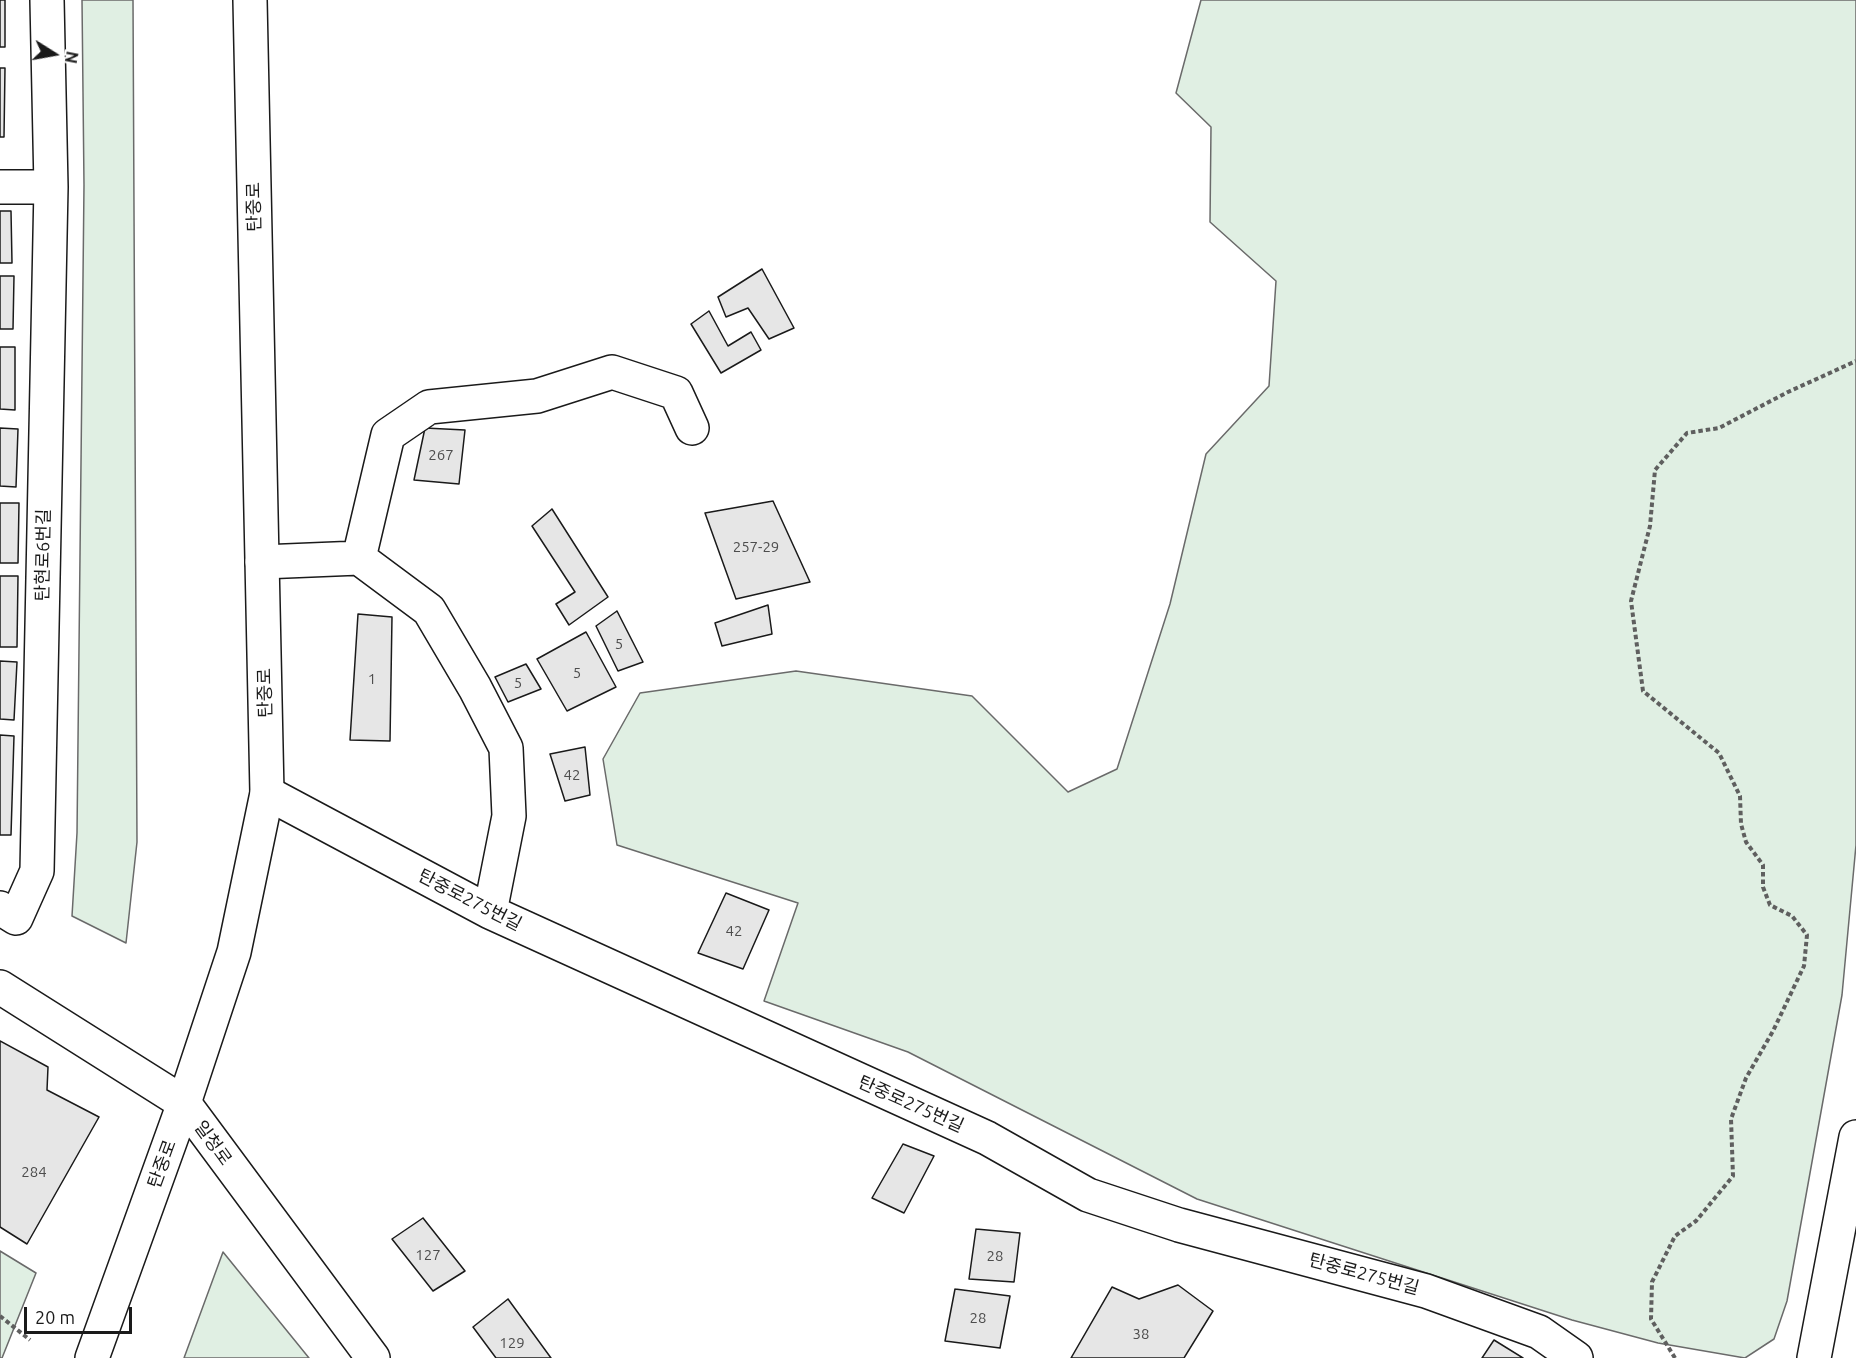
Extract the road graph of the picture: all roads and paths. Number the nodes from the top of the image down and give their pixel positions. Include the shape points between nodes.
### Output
1 (47, 0) edge
2 (250, 0) edge
3 (0, 187) edge
4 (51, 187) junction
5 (1856, 362) edge
6 (692, 428) dead end
7 (359, 558) junction
8 (262, 562) junction
9 (267, 793) junction
10 (490, 912) junction
11 (8, 913) edge
12 (0, 987) edge
13 (184, 1103) junction
14 (1856, 1137) edge
15 (0, 1316) edge
16 (30, 1340) dead end
17 (92, 1358) edge
18 (373, 1358) edge
19 (1576, 1358) edge
20 (1675, 1358) edge
21 (1814, 1358) edge

1 - 4 street, 탄현로6번길
2 - 8 street, 탄중로
3 - 4 street
4 - 11 street, 탄현로6번길 via 37,871
5 - 20 path via 1719,428 1687,433 1655,470 1650,526 1631,601 1643,691 1719,753 1740,796 1741,824 1746,842 1763,866 1763,887 1770,905 1792,916 1807,935 1804,966 1746,1078 1731,1119 1733,1176 1696,1221 1675,1236 1652,1282 1651,1319
6 - 7 street via 676,393 612,372 537,396 429,407 388,435
7 - 8 street
7 - 10 street via 429,610 506,748 509,816
8 - 9 street, 탄중로
9 - 10 street, 탄중로275번길
9 - 13 street, 탄중로 via 234,952
10 - 19 street, 탄중로275번길 via 987,1138 1088,1195 1179,1225 1426,1291 1539,1332
12 - 13 street, 일청로
13 - 17 street, 탄중로
13 - 18 street, 일청로
14 - 21 street
15 - 16 path

